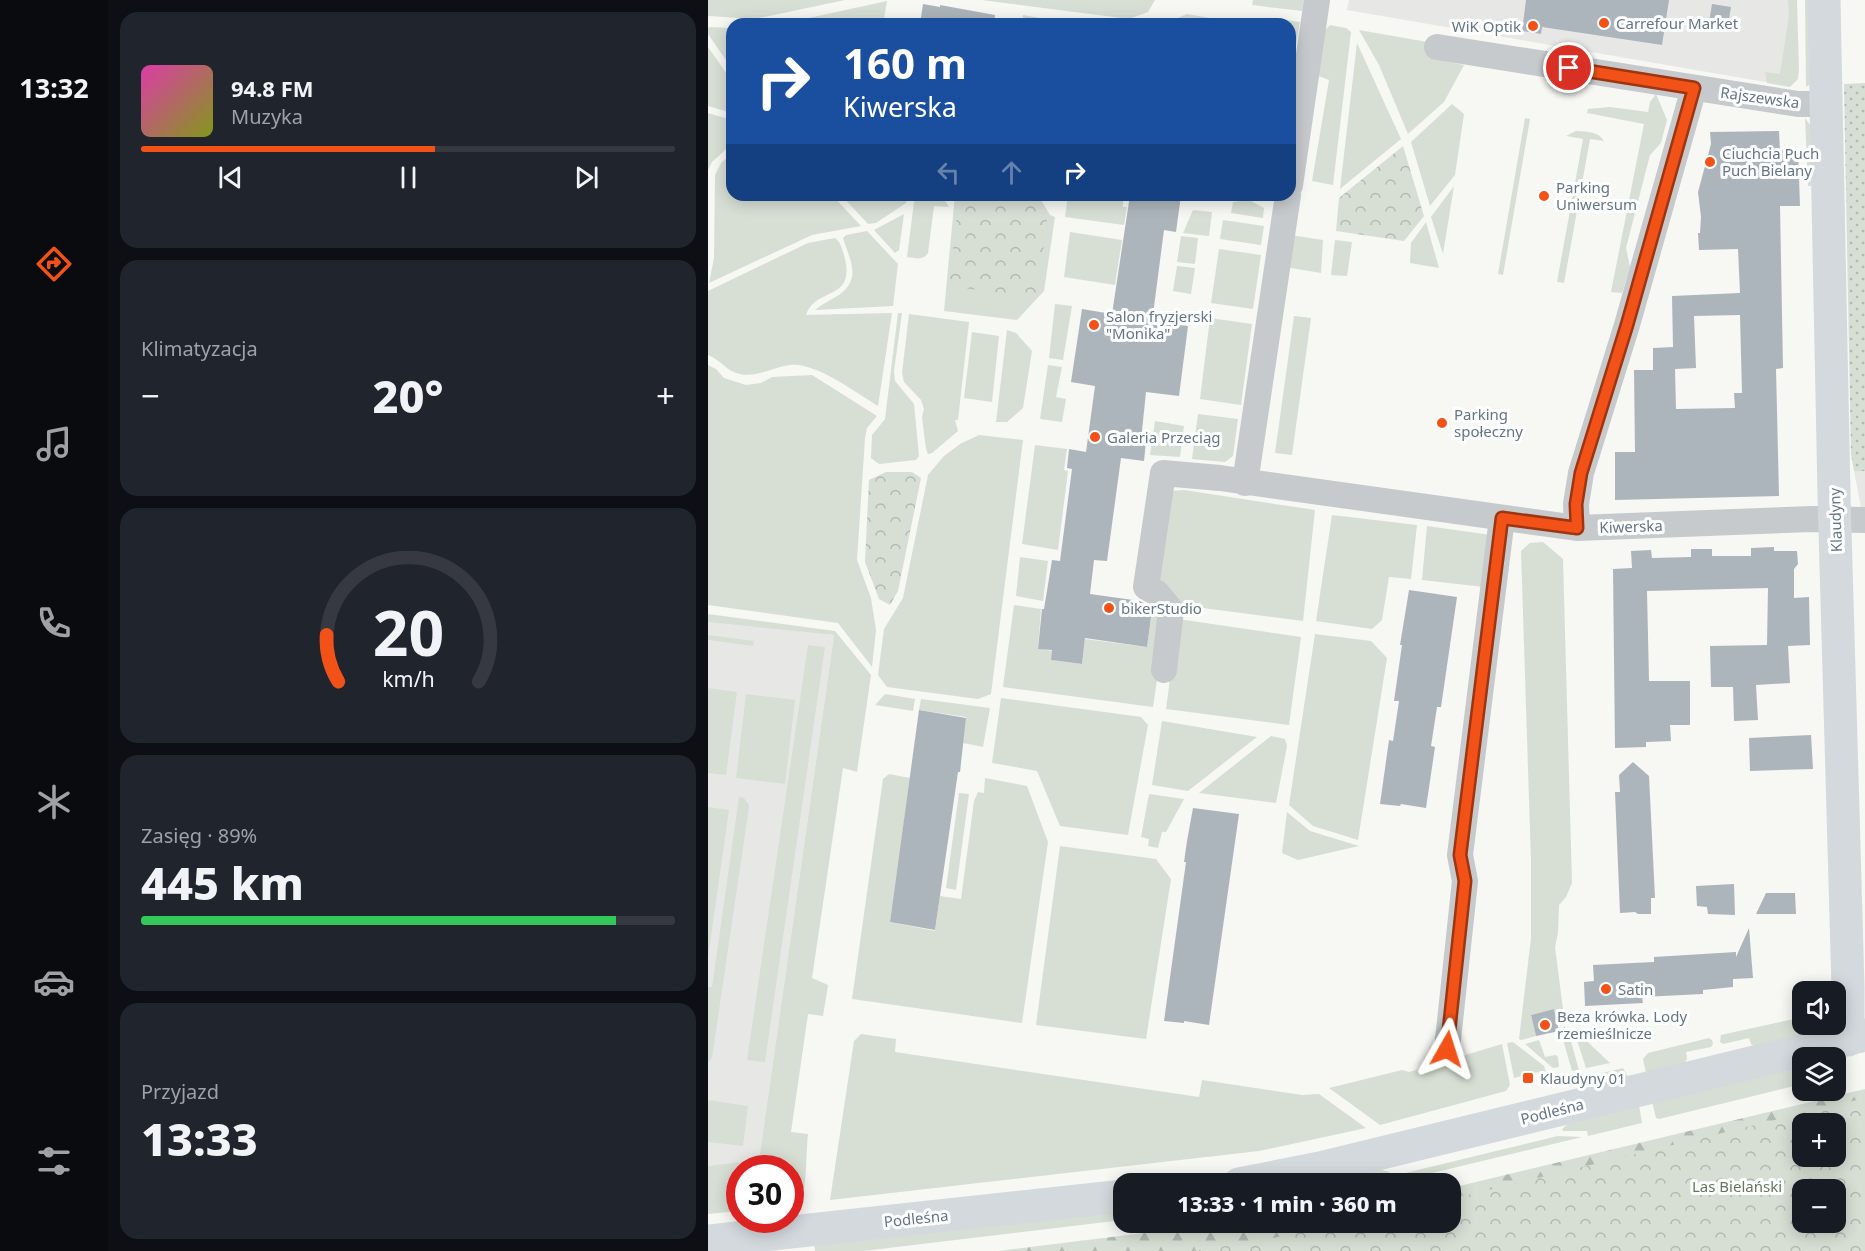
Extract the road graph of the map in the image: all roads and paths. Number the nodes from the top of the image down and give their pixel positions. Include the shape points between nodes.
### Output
1 (1317, 0) edge
2 (1824, 0) edge
3 (1437, 47) dead end
4 (1694, 88) junction
5 (1827, 104) junction
6 (1296, 144) edge
7 (1287, 201) edge
8 (1245, 483) junction
9 (1502, 518) junction
10 (1850, 521) edge
11 (1577, 528) junction
12 (1164, 670) dead end
13 (1857, 1037) edge
14 (1447, 1049) dead end
15 (1295, 1173) edge
16 (1113, 1197) edge
17 (708, 1240) edge

1 - 6 street
2 - 5 street, Klaudyny
3 - 4 street, Rajszewska
4 - 5 street, Rajszewska via 1798,104
4 - 11 street via 1581,473
5 - 10 street, Klaudyny via 1834,495
7 - 8 street
8 - 9 street, Kiwerska
8 - 12 street, Kiwerska via 1163,473 1146,587 1157,592 1171,610
9 - 11 street, Kiwerska
9 - 14 street via 1460,855 1465,881
10 - 11 street, Kiwerska via 1810,519
10 - 13 street, Klaudyny
13 - 15 street, Podleśna
16 - 17 street, Podleśna

